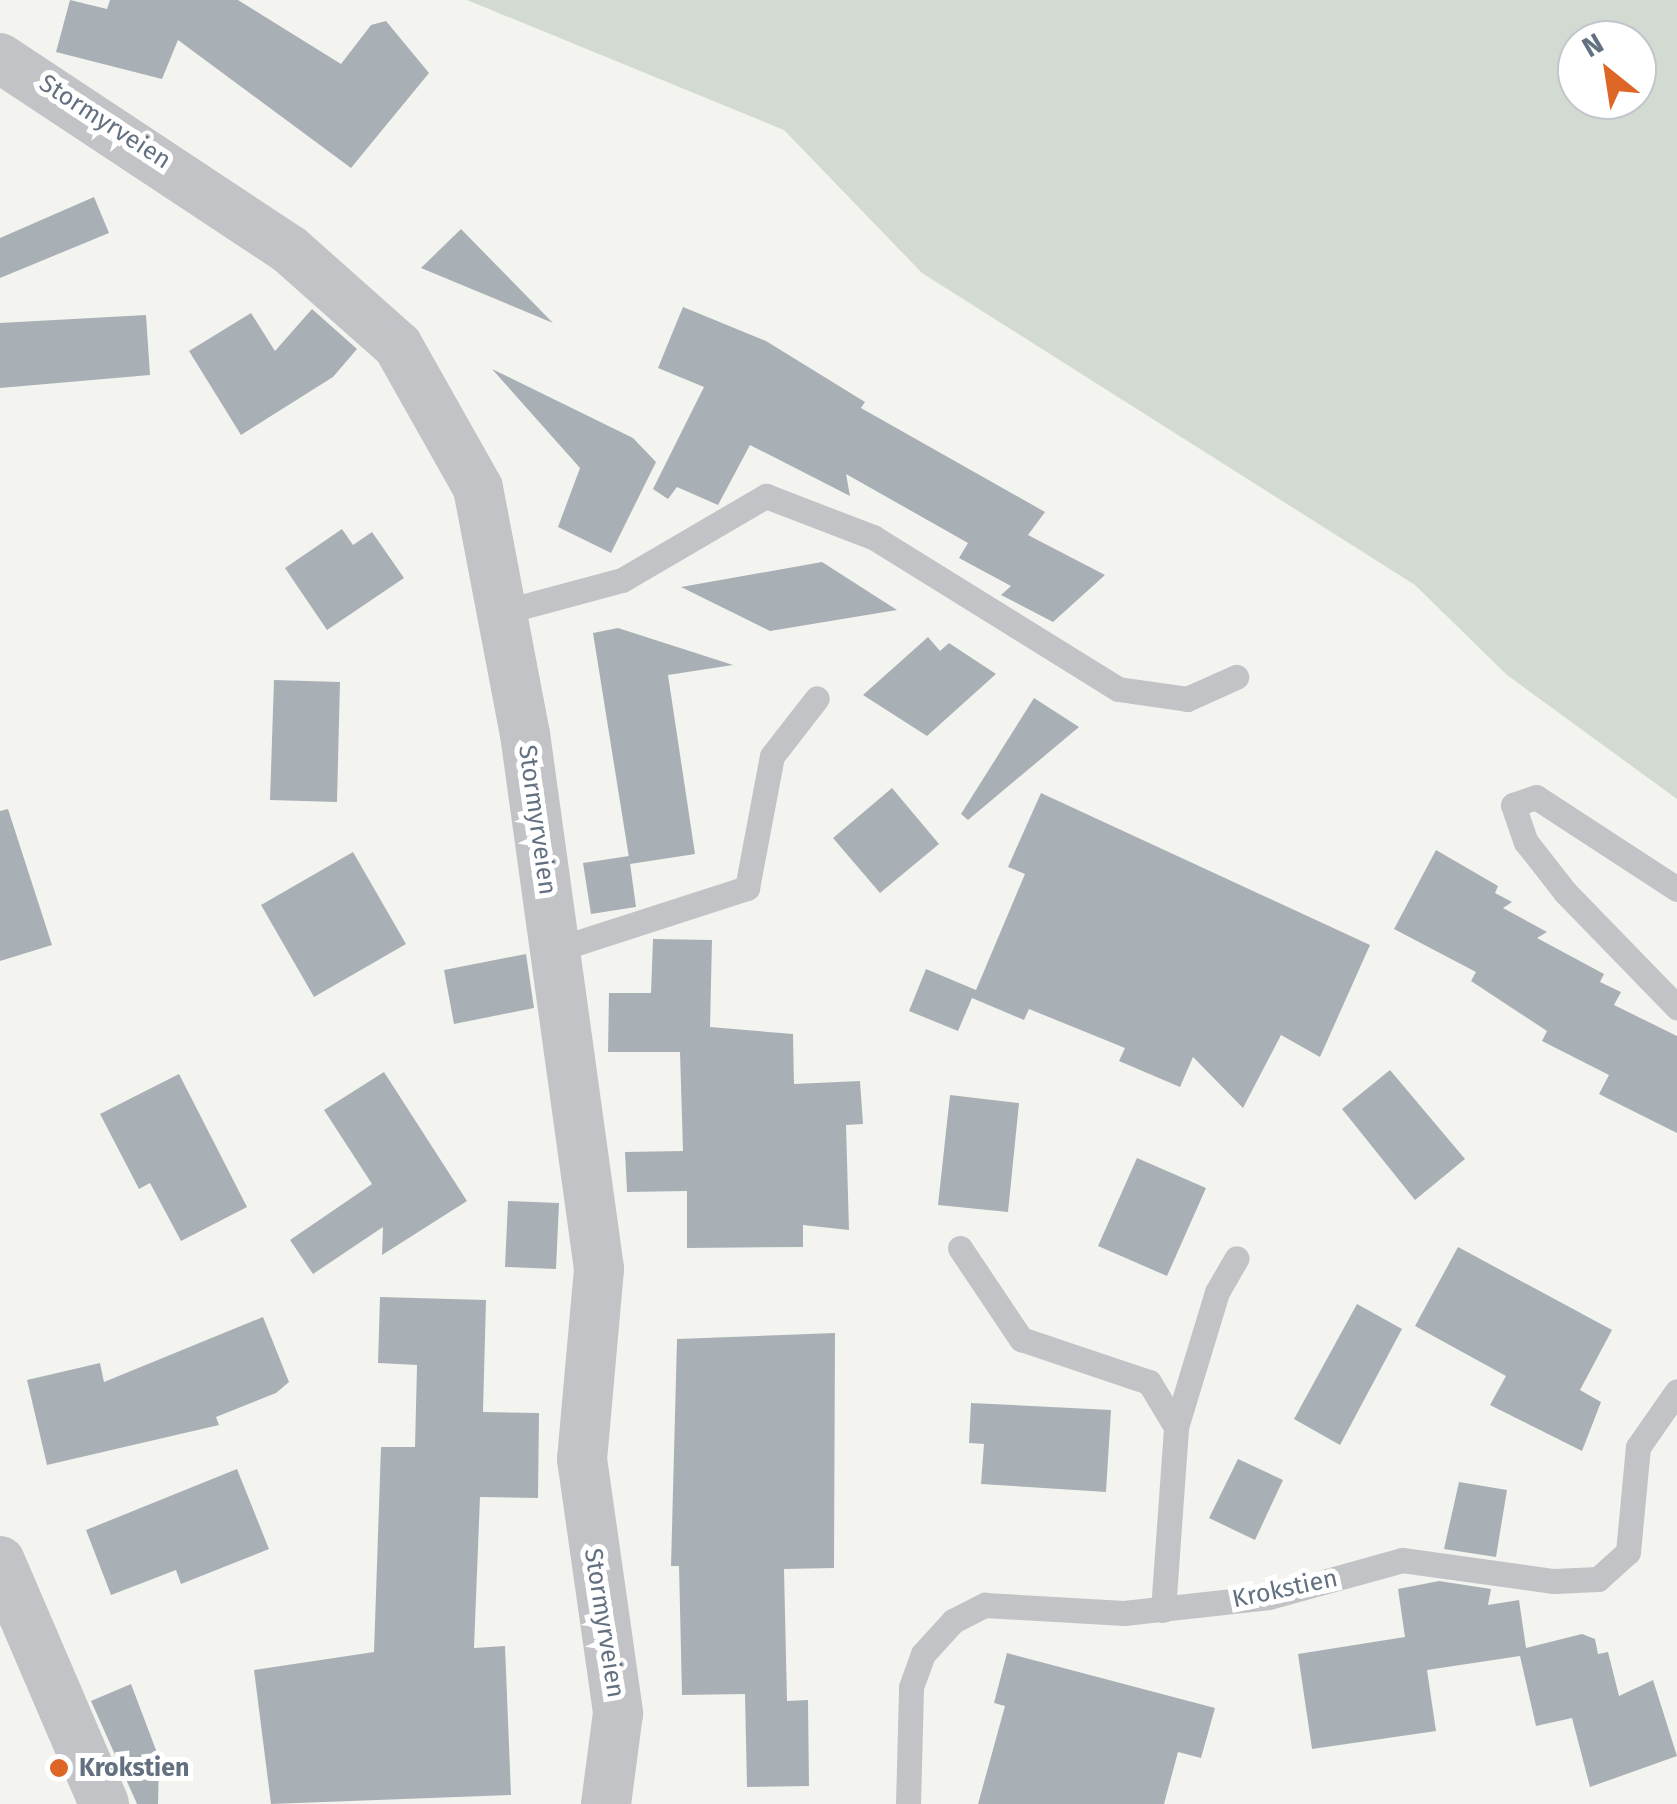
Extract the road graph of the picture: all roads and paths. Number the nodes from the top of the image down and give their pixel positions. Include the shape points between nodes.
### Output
1 (0, 58) edge
2 (503, 612) junction
3 (1236, 677) dead end
4 (817, 698) dead end
5 (1677, 889) edge
6 (555, 950) junction
7 (1677, 1007) edge
8 (960, 1248) dead end
9 (1237, 1258) dead end
10 (1677, 1391) edge
11 (1176, 1427) junction
12 (0, 1561) edge
13 (1164, 1610) junction
14 (104, 1804) edge
15 (606, 1804) edge
16 (908, 1804) edge

1 - 2 street, Stormyrveien via 290,250 398,346 478,488
2 - 3 lane via 622,580 766,496 873,537 1118,689 1186,699
2 - 6 street, Stormyrveien
4 - 6 lane via 772,756 747,888
5 - 7 lane via 1536,796 1513,805 1526,842 1565,892
6 - 15 street, Stormyrveien via 599,1270 582,1459 618,1712
8 - 11 lane via 1021,1339 1149,1382
9 - 11 lane via 1218,1292
10 - 13 lane, Krokstien via 1638,1447 1628,1552 1598,1579 1554,1581 1402,1560 1269,1597
11 - 13 lane
12 - 14 street
13 - 16 lane, Krokstien via 1000,1604 953,1621 923,1654 911,1687

